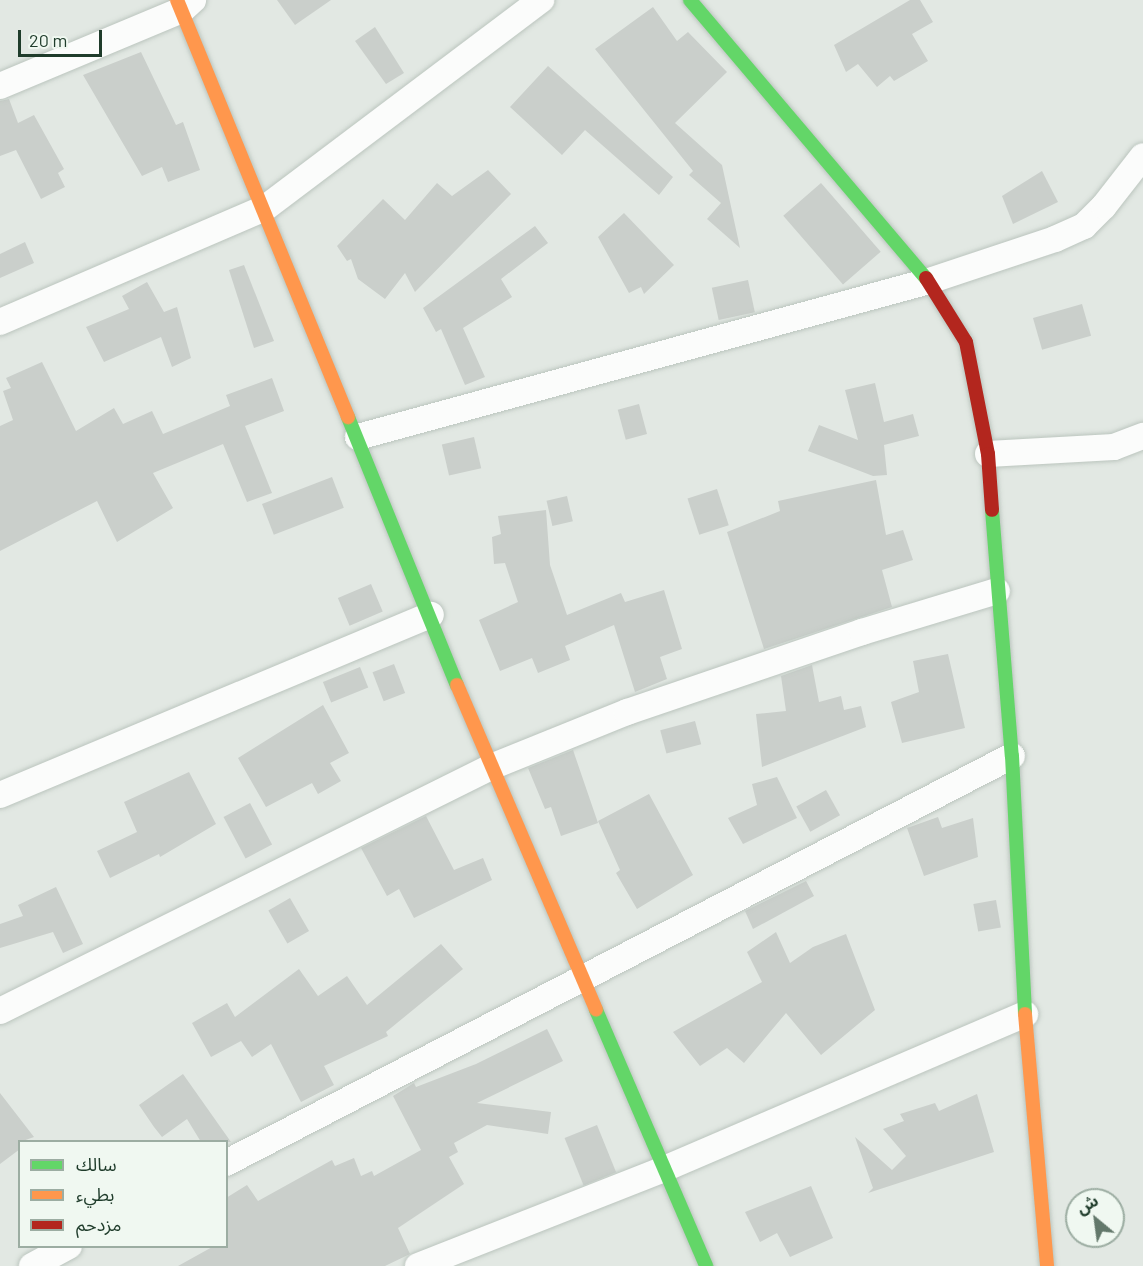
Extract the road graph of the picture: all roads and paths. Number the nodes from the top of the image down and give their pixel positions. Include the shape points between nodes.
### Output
1 (541, 0) edge
2 (690, 0) edge
3 (184, 3) edge
4 (0, 86) edge
5 (1143, 156) edge
6 (265, 208) junction
7 (929, 281) junction
8 (0, 322) edge
9 (1143, 436) edge
10 (358, 437) junction
11 (988, 454) junction
12 (997, 591) junction
13 (431, 615) junction
14 (1012, 756) junction
15 (491, 767) junction
16 (0, 795) edge
17 (581, 976) junction
18 (0, 1011) edge
19 (1025, 1014) junction
20 (228, 1162) edge
21 (664, 1169) junction
22 (65, 1248) edge
23 (32, 1266) edge
24 (418, 1266) edge
25 (706, 1266) edge
26 (1047, 1266) edge

1 - 6 street
2 - 7 street
3 - 4 street
3 - 6 street
5 - 7 street via 1084,226
6 - 8 street
6 - 10 street
7 - 10 street
7 - 11 street via 966,342
9 - 11 street via 1114,447
10 - 13 street
11 - 12 street
12 - 14 street
12 - 15 street via 627,712
13 - 15 street
13 - 16 street
14 - 17 street
14 - 19 street
15 - 17 street
15 - 18 street
17 - 20 street
17 - 21 street
19 - 21 street
19 - 26 street
21 - 24 street
21 - 25 street
22 - 23 street

